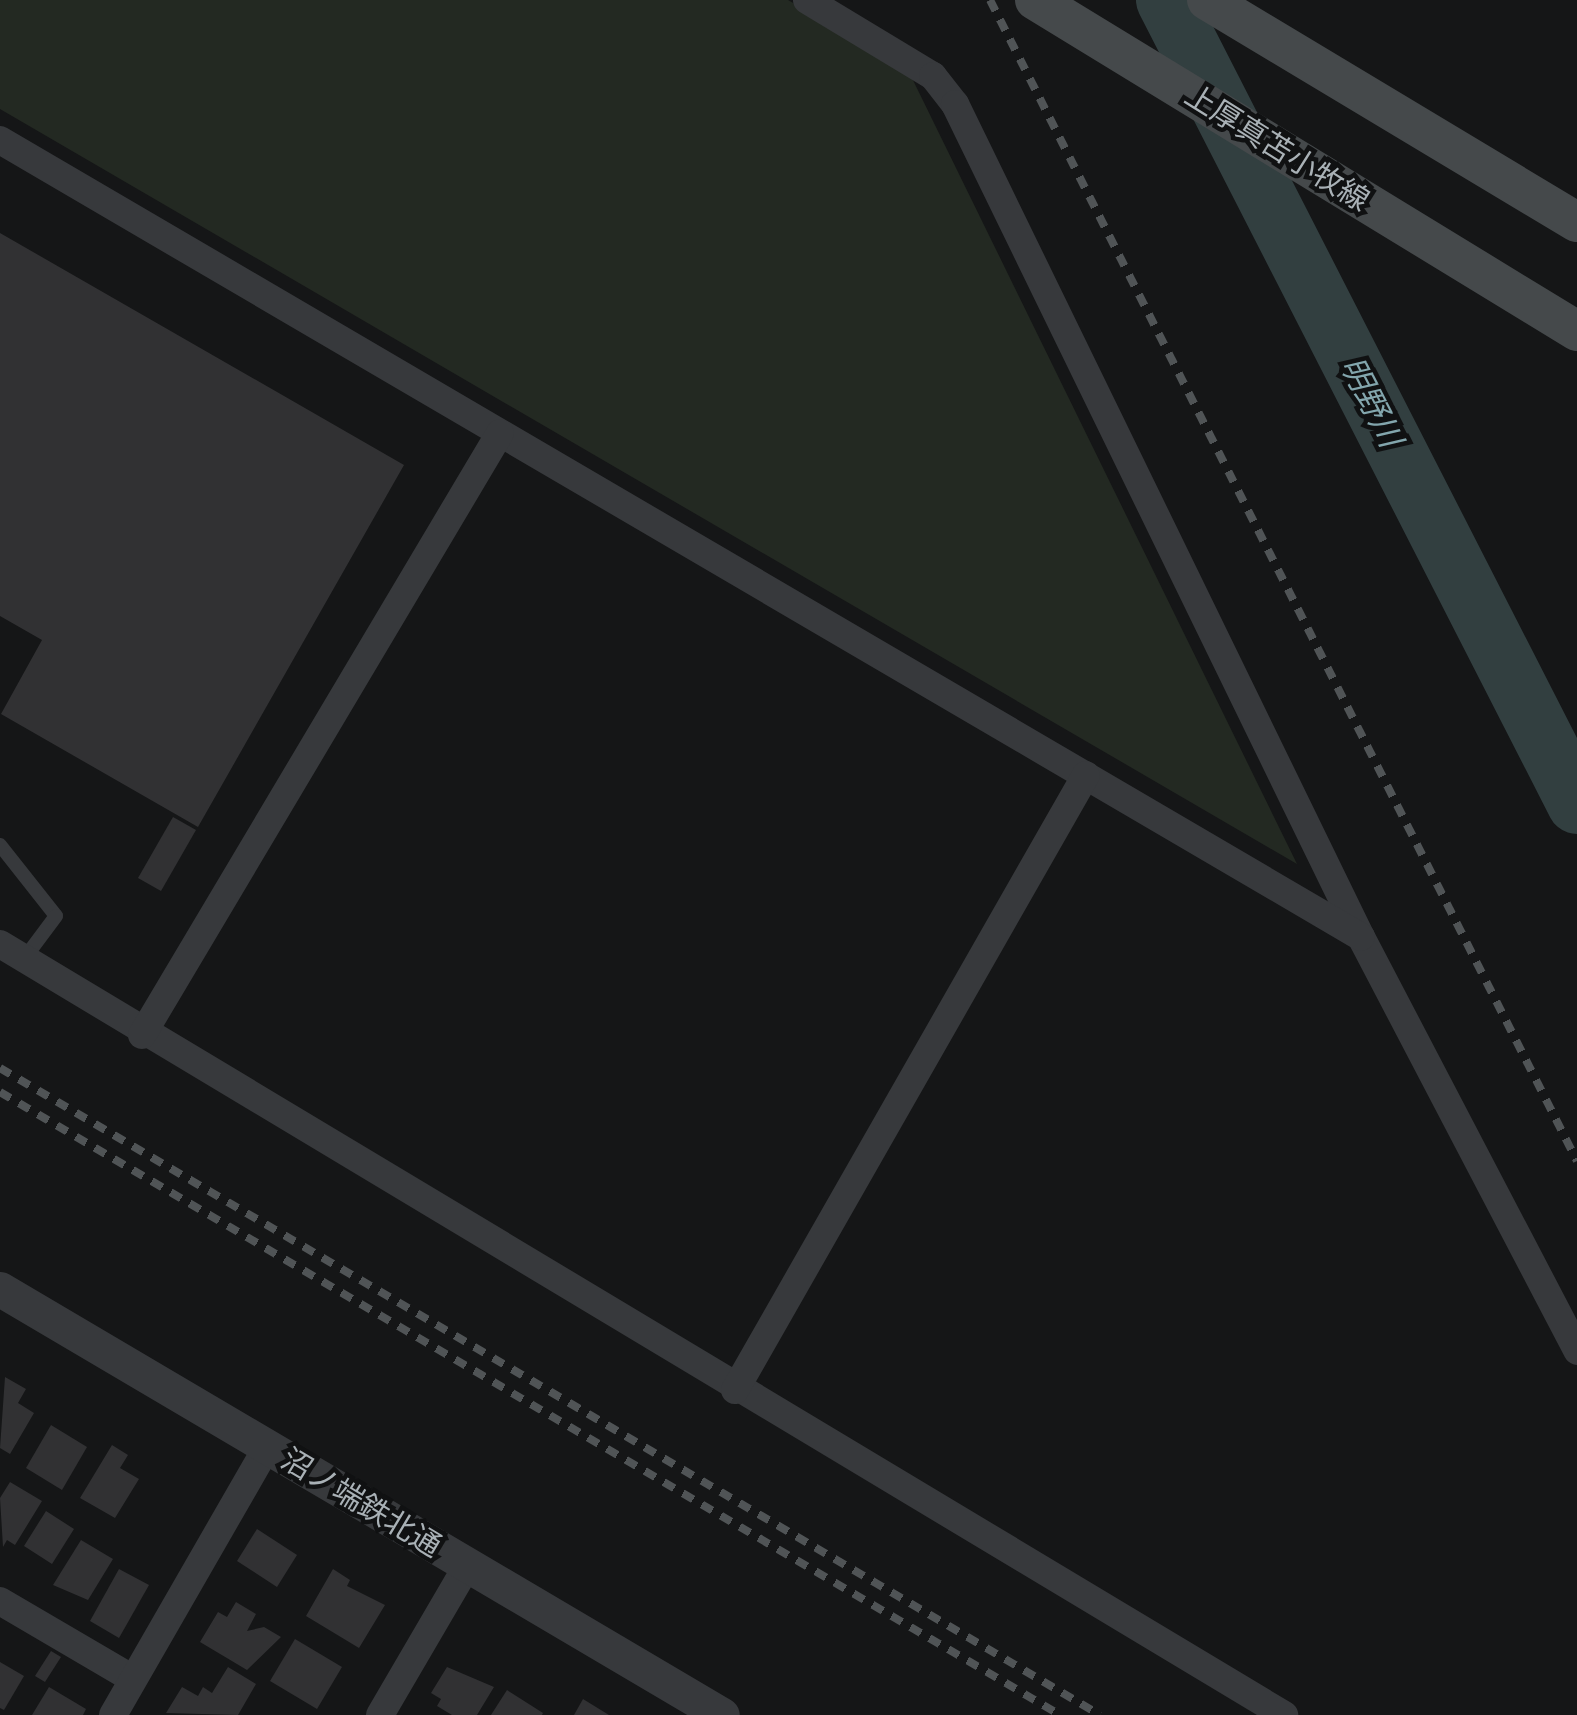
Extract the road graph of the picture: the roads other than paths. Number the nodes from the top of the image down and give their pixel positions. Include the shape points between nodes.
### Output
1 (808, 0) edge
2 (1035, 0) edge
3 (1206, 0) edge
4 (0, 140) edge
5 (1577, 222) edge
6 (1577, 331) edge
7 (500, 433) junction
8 (1086, 775) junction
9 (0, 846) edge
10 (1361, 936) junction
11 (11, 953) edge
12 (142, 1035) junction
13 (0, 1289) edge
14 (1577, 1350) edge
15 (735, 1390) junction
16 (267, 1447) junction
17 (467, 1566) junction
18 (0, 1601) edge
19 (133, 1679) junction
20 (677, 1704) edge
21 (113, 1715) edge
22 (380, 1715) edge
23 (722, 1715) edge
24 (1284, 1715) edge

1 - 10 street via 933,76 955,104
2 - 6 main road, 上厚真苫小牧線
3 - 5 main road
4 - 7 street
7 - 8 street
7 - 12 street
8 - 10 street
8 - 15 street
9 - 11 lane via 56,916
10 - 14 street
11 - 12 street
12 - 15 street
13 - 16 street, 沼ノ端鉄北通
15 - 24 street
16 - 17 street, 沼ノ端鉄北通
16 - 19 street
17 - 20 street, 沼ノ端鉄北通
17 - 22 street
18 - 19 street
19 - 21 street
20 - 23 street, 沼ノ端鉄北通

